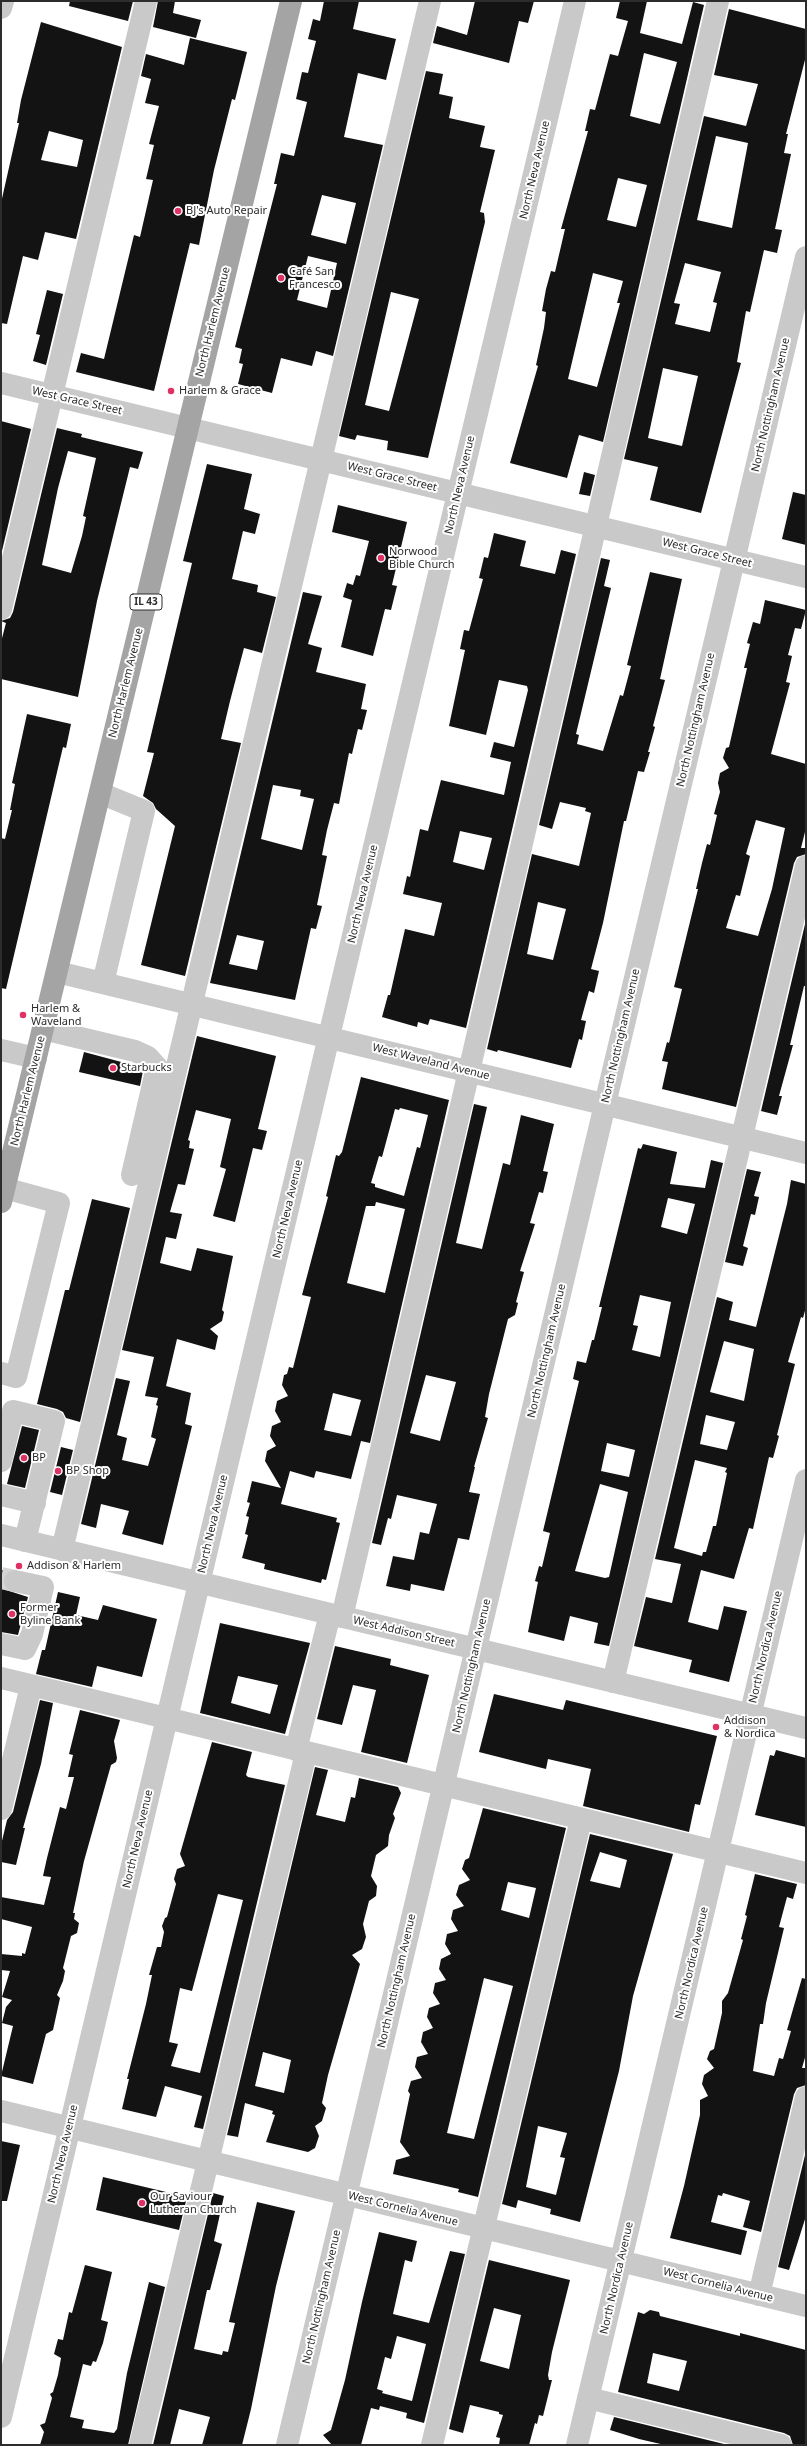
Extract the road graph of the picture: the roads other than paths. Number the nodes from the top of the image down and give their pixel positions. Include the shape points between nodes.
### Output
1 (3, 1) edge
2 (146, 1) edge
3 (291, 1) edge
4 (430, 1) edge
5 (575, 1) edge
6 (718, 1) edge
7 (1, 8) edge
8 (806, 257) edge
9 (1, 383) edge
10 (52, 395) junction
11 (188, 428) junction
12 (321, 460) junction
13 (458, 493) junction
14 (596, 526) junction
15 (734, 560) junction
16 (806, 577) edge
17 (1, 609) edge
18 (100, 793) junction
19 (806, 866) edge
20 (57, 972) junction
21 (103, 983) junction
22 (192, 1004) junction
23 (43, 1030) junction
24 (329, 1037) junction
25 (1, 1050) edge
26 (36, 1058) junction
27 (469, 1071) junction
28 (605, 1104) junction
29 (742, 1137) junction
30 (806, 1153) edge
31 (132, 1175) dead end
32 (4, 1182) edge
33 (1, 1374) edge
34 (6, 1416) edge
35 (1, 1461) edge
36 (806, 1480) edge
37 (1, 1495) edge
38 (35, 1503) junction
39 (1, 1536) edge
40 (25, 1541) junction
41 (62, 1550) junction
42 (15, 1581) tunnel mouth
43 (199, 1583) junction
44 (336, 1615) junction
45 (1, 1644) edge
46 (476, 1649) junction
47 (1, 1678) edge
48 (613, 1682) junction
49 (31, 1686) junction
50 (751, 1715) junction
51 (166, 1718) junction
52 (806, 1728) edge
53 (301, 1751) junction
54 (444, 1786) junction
55 (1, 1810) edge
56 (581, 1819) junction
57 (718, 1852) junction
58 (806, 1874) edge
59 (806, 2097) edge
60 (1, 2111) edge
61 (70, 2128) junction
62 (208, 2161) junction
63 (346, 2195) junction
64 (484, 2228) junction
65 (621, 2262) junction
66 (759, 2295) junction
67 (806, 2306) edge
68 (588, 2398) junction
69 (1, 2417) edge
70 (140, 2445) edge
71 (287, 2445) edge
72 (432, 2445) edge
73 (577, 2445) edge
74 (781, 2445) edge

1 - 7 street
2 - 10 street
3 - 11 main road, North Harlem Avenue / IL 43
4 - 12 street
5 - 13 street, North Neva Avenue
6 - 14 street
8 - 15 street, North Nottingham Avenue
9 - 10 street, West Grace Street
10 - 11 street, West Grace Street
10 - 17 street
11 - 12 street, West Grace Street
11 - 18 main road, North Harlem Avenue / IL 43
12 - 13 street, West Grace Street
12 - 22 street
13 - 14 street, West Grace Street
13 - 24 street, North Neva Avenue
14 - 15 street, West Grace Street
14 - 27 street
15 - 16 street, West Grace Street
15 - 28 street, North Nottingham Avenue
18 - 20 main road, North Harlem Avenue / IL 43
18 - 21 street via 144,811
19 - 29 street
20 - 21 street, West Waveland Avenue
20 - 23 main road, North Harlem Avenue / IL 43
21 - 22 street, West Waveland Avenue
22 - 24 street, West Waveland Avenue
22 - 41 street
23 - 26 main road, North Harlem Avenue / IL 43
23 - 31 street via 135,1050 148,1057 157,1067
24 - 27 street, West Waveland Avenue
24 - 43 street, North Neva Avenue
25 - 26 street
26 - 32 main road, North Harlem Avenue / IL 43
27 - 28 street, West Waveland Avenue
27 - 44 street
28 - 29 street, West Waveland Avenue
28 - 46 street, North Nottingham Avenue
29 - 30 street, West Waveland Avenue
29 - 48 street
32 - 33 street via 59,1203 16,1377
34 - 35 street
34 - 38 street via 13,1411 54,1421
36 - 50 street, North Nordica Avenue
37 - 38 street
38 - 40 street
39 - 40 street, West Addison Street
40 - 41 street, West Addison Street
41 - 43 street, West Addison Street
42 - 45 street via 43,1587 32,1634 25,1649
43 - 44 street, West Addison Street
43 - 51 street, North Neva Avenue
44 - 46 street, West Addison Street
44 - 53 street
46 - 48 street, West Addison Street
46 - 54 street, North Nottingham Avenue
47 - 49 street
48 - 50 street, West Addison Street
49 - 51 street
49 - 55 street
50 - 52 street, West Addison Street
50 - 57 street, North Nordica Avenue
51 - 53 street
51 - 61 street, North Neva Avenue
53 - 54 street
53 - 62 street
54 - 56 street
54 - 63 street, North Nottingham Avenue
56 - 57 street
56 - 64 street
57 - 58 street
57 - 65 street, North Nordica Avenue
59 - 66 street
60 - 61 street, West Cornelia Avenue
61 - 62 street, West Cornelia Avenue
61 - 69 street, North Neva Avenue
62 - 63 street, West Cornelia Avenue
62 - 70 street
63 - 64 street, West Cornelia Avenue
63 - 71 street, North Nottingham Avenue
64 - 65 street, West Cornelia Avenue
64 - 72 street
65 - 66 street, West Cornelia Avenue
65 - 68 street, North Nordica Avenue
66 - 67 street, West Cornelia Avenue
68 - 73 street, North Nordica Avenue
68 - 74 street

